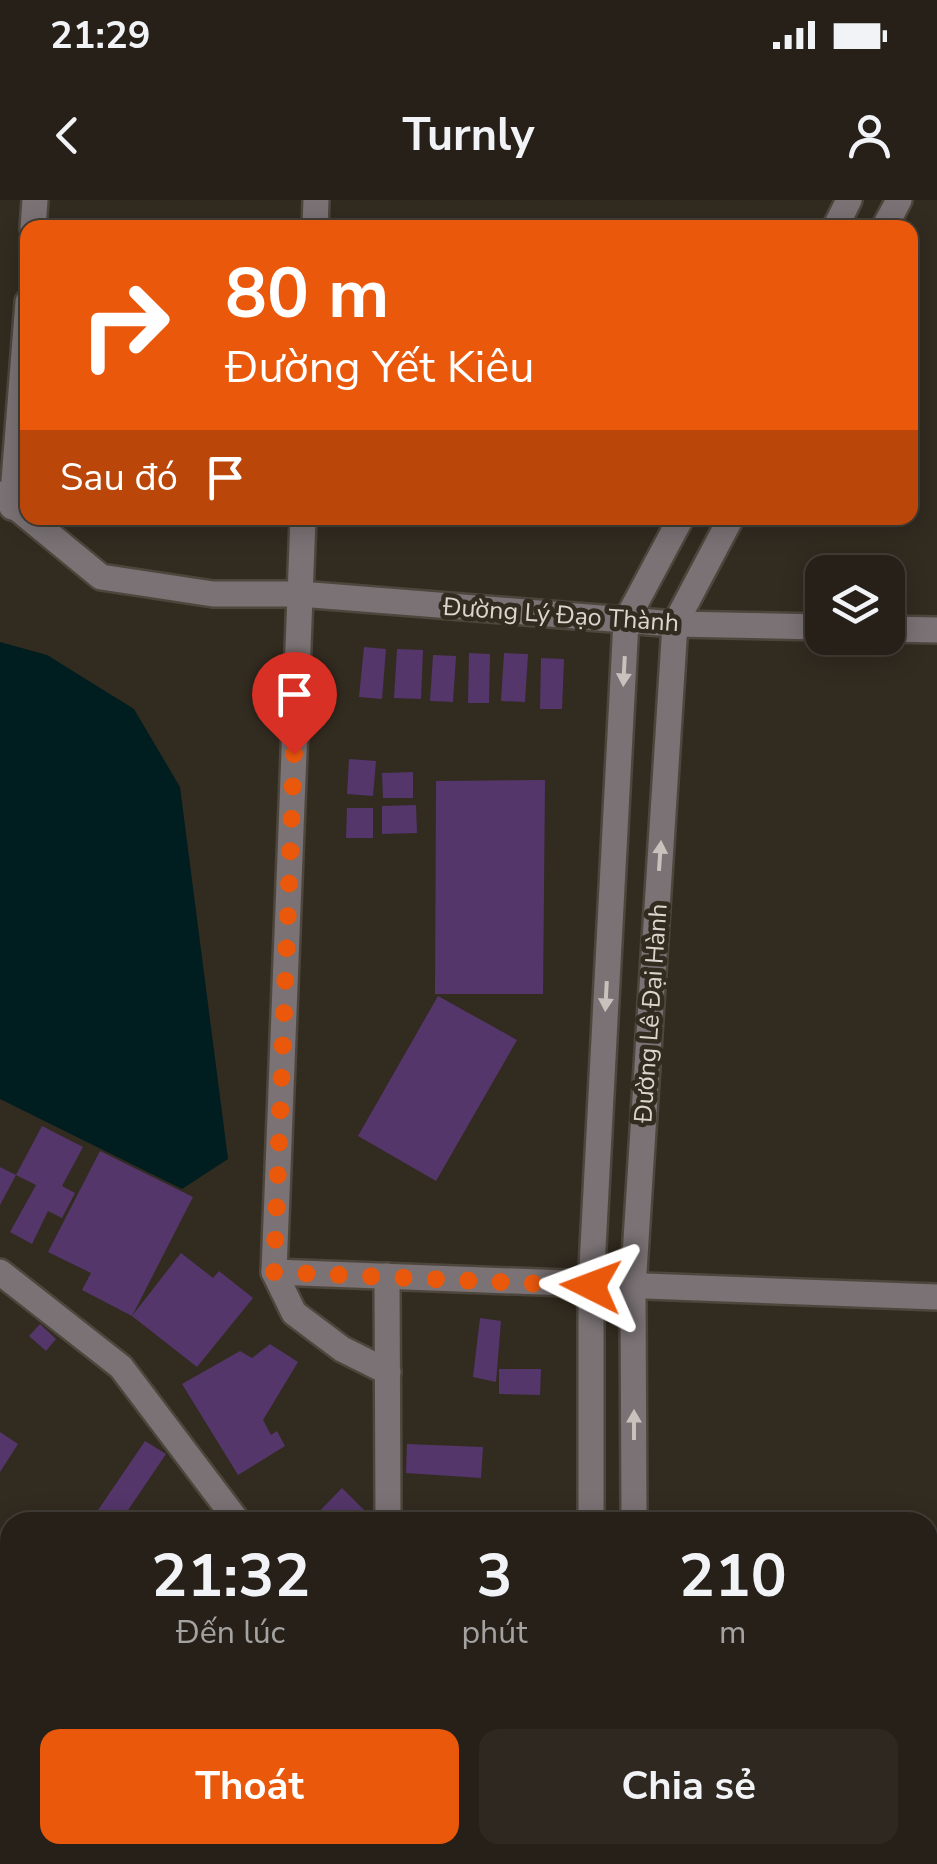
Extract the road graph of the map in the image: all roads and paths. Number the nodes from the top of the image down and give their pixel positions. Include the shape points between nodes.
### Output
1 (20, 374) edge
2 (6, 500) edge
3 (37, 525) edge
4 (303, 525) edge
5 (677, 525) edge
6 (727, 525) edge
7 (300, 594) junction
8 (626, 621) junction
9 (674, 624) junction
10 (805, 627) edge
11 (905, 629) edge
12 (937, 630) edge
13 (0, 1272) edge
14 (274, 1272) junction
15 (388, 1276) junction
16 (591, 1286) junction
17 (633, 1288) junction
18 (937, 1297) edge
19 (388, 1372) junction
20 (230, 1512) edge
21 (388, 1512) edge
22 (591, 1512) edge
23 (634, 1512) edge

1 - 2 street
3 - 7 street, Đường Lý Đạo Thành via 101,577 213,594
4 - 7 street
5 - 8 street, Đường Lê Đại Hành
6 - 9 street, Đường Lê Đại Hành
7 - 8 street, Đường Lý Đạo Thành
7 - 14 street
8 - 9 street, Đường Lý Đạo Thành
8 -> 16 street, Đường Lê Đại Hành
9 - 10 street, Đường Lý Đạo Thành
17 -> 9 street, Đường Lê Đại Hành
11 - 12 street
13 - 20 street via 120,1367
14 - 15 street
14 - 19 street via 294,1312
15 - 16 street
15 - 19 street
16 - 17 street
16 - 22 street, Đường Lê Đại Hành
17 - 18 street
23 -> 17 street, Đường Lê Đại Hành
19 - 21 street

